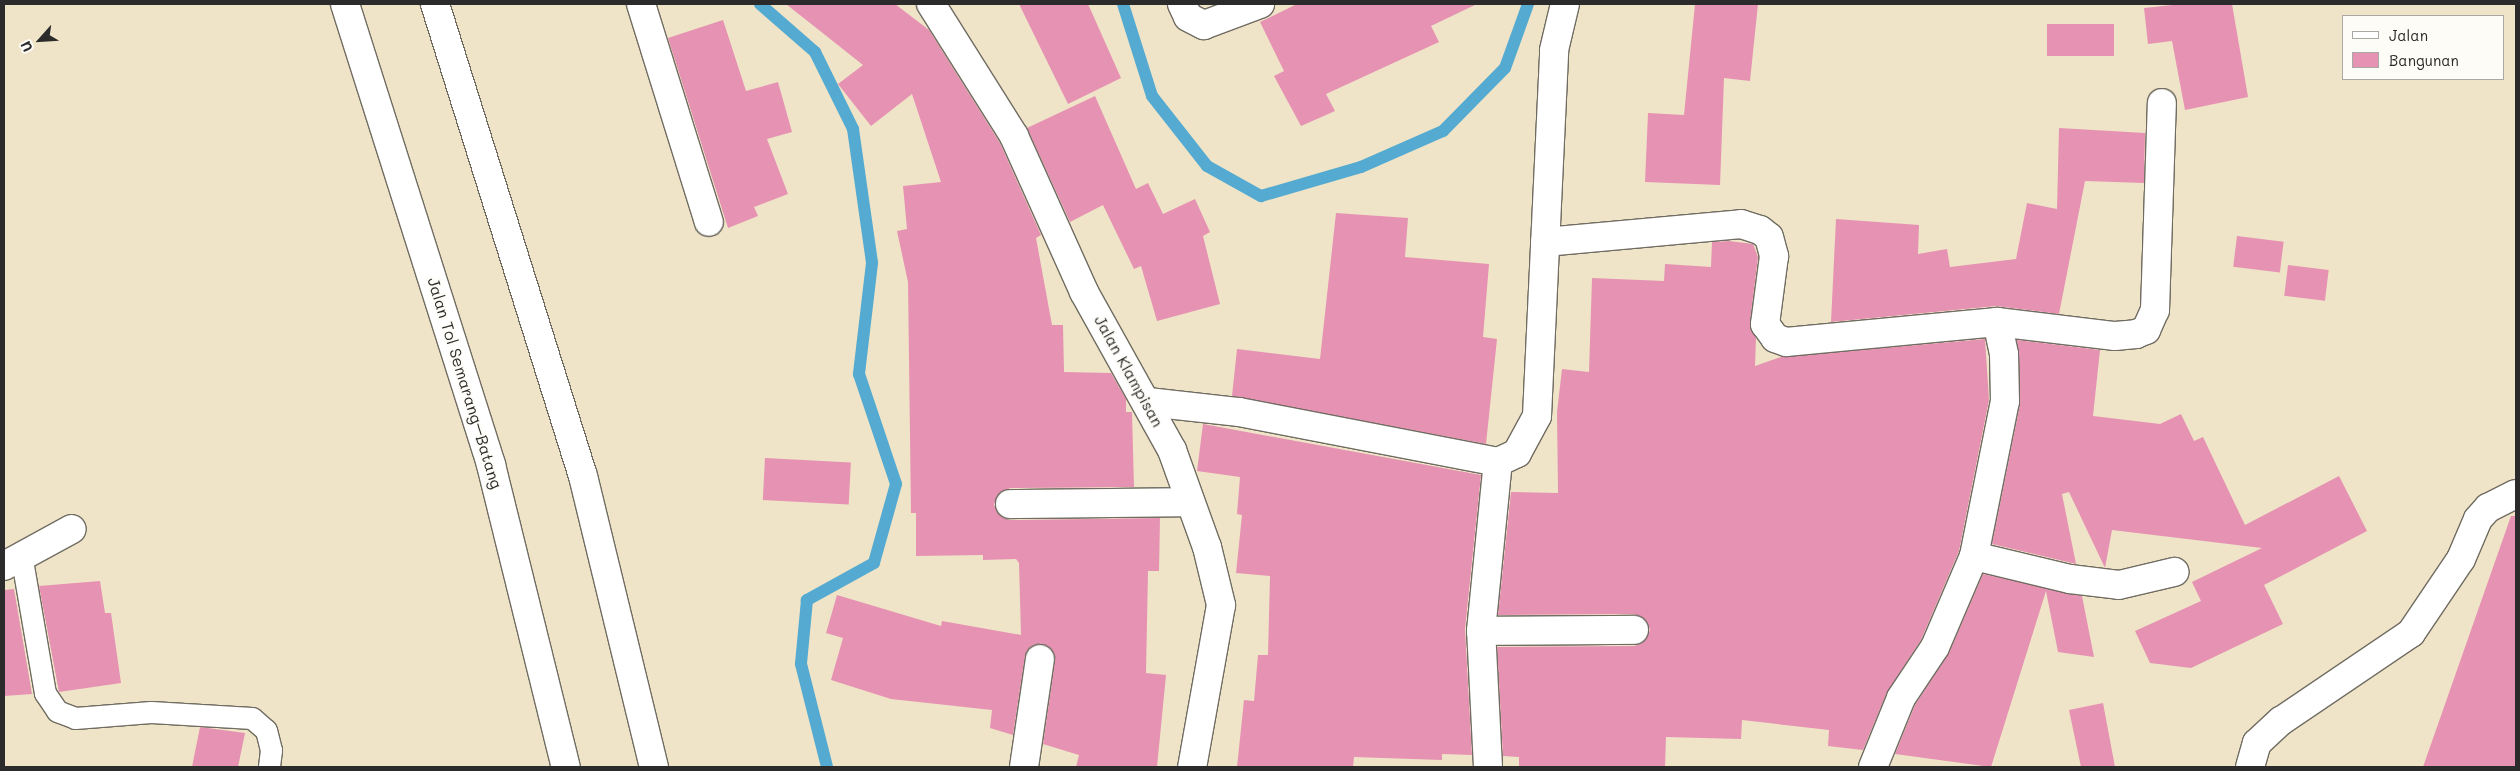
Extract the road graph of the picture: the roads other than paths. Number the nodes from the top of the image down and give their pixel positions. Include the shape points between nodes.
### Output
1 (345, 4) edge
2 (435, 4) edge
3 (641, 4) edge
4 (931, 4) edge
5 (1182, 4) edge
6 (1260, 4) edge
7 (1564, 4) edge
8 (2162, 103) dead end
9 (709, 222) dead end
10 (1545, 242) junction
11 (1997, 322) junction
12 (1148, 402) junction
13 (1498, 462) junction
14 (2516, 494) edge
15 (1190, 502) junction
16 (1010, 504) dead end
17 (72, 529) dead end
18 (1974, 556) junction
19 (13, 563) edge
20 (2174, 572) dead end
21 (1634, 630) dead end
22 (1481, 631) junction
23 (1040, 659) dead end
24 (269, 767) edge
25 (566, 767) edge
26 (654, 767) edge
27 (1024, 767) edge
28 (1192, 767) edge
29 (1488, 767) edge
30 (1873, 767) edge
31 (2250, 767) edge

1 - 25 main road, Jalan Tol Semarang–Batang via 491,465
2 - 26 main road via 583,476
3 - 9 main road
4 - 12 main road, Jalan Klampisan via 1014,136 1084,292
5 - 6 main road via 1188,17 1204,25
7 - 10 main road via 1554,50
8 - 11 main road via 2155,310 2146,330 2115,336
10 - 11 main road via 1741,224 1760,230 1769,237 1774,256 1765,324 1775,338 1786,342
10 - 13 main road via 1537,416 1516,453
11 - 18 main road via 2004,354 2005,401
12 - 13 main road via 1239,412
12 - 15 main road, Jalan Klampisan
13 - 22 main road
14 - 31 main road via 2488,508 2478,519 2460,559 2411,633 2281,720 2257,743
15 - 16 main road
15 - 28 main road, Jalan Klampisan via 1221,605
17 - 19 main road
18 - 20 main road via 2070,579 2119,585
18 - 30 main road via 1934,647 1901,698
19 - 24 lane via 44,693 56,711 74,718 151,712 252,718 266,730 271,750
21 - 22 main road
22 - 29 main road
23 - 27 main road

